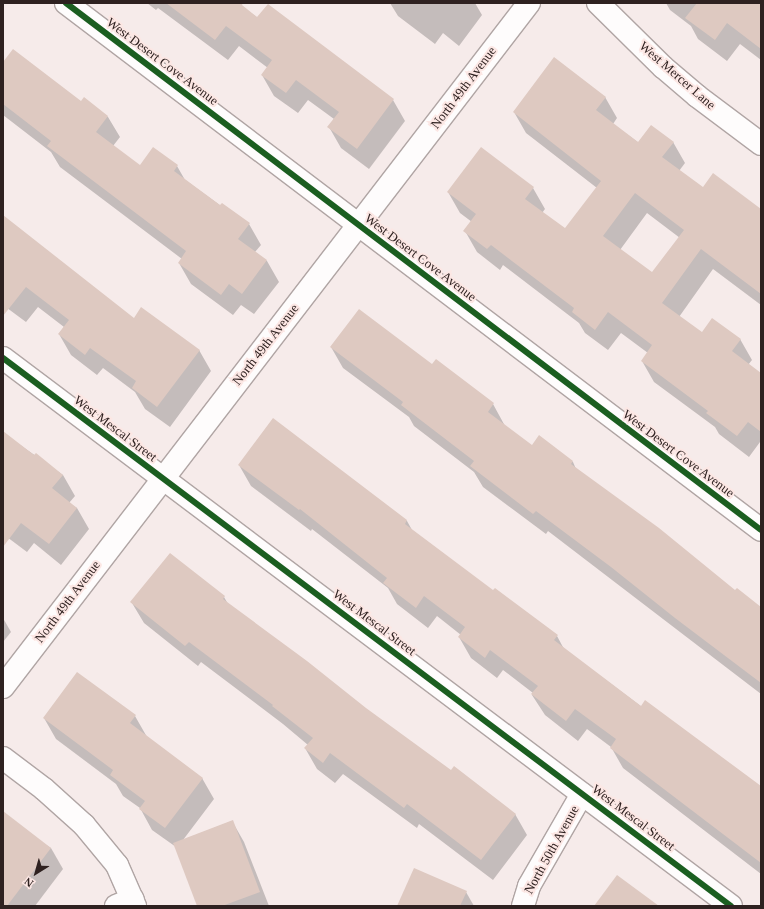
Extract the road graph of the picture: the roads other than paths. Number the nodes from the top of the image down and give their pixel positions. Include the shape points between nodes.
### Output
1 (66, 3) edge
2 (529, 3) edge
3 (598, 3) edge
4 (761, 144) edge
5 (359, 225) junction
6 (3, 358) edge
7 (162, 478) junction
8 (761, 530) edge
9 (3, 687) edge
10 (3, 758) edge
11 (582, 794) junction
12 (128, 904) edge
13 (523, 906) edge
14 (731, 906) edge

1 - 5 street, West Desert Cove Avenue
2 - 5 street, North 49th Avenue
3 - 4 street, West Mercer Lane via 663,67
5 - 7 street, North 49th Avenue
5 - 8 street, West Desert Cove Avenue
6 - 7 street, West Mescal Street
7 - 9 street, North 49th Avenue
7 - 11 street, West Mescal Street
10 - 12 street via 44,789 84,825 117,865
11 - 13 street, North 50th Avenue via 529,886
11 - 14 street, West Mescal Street

